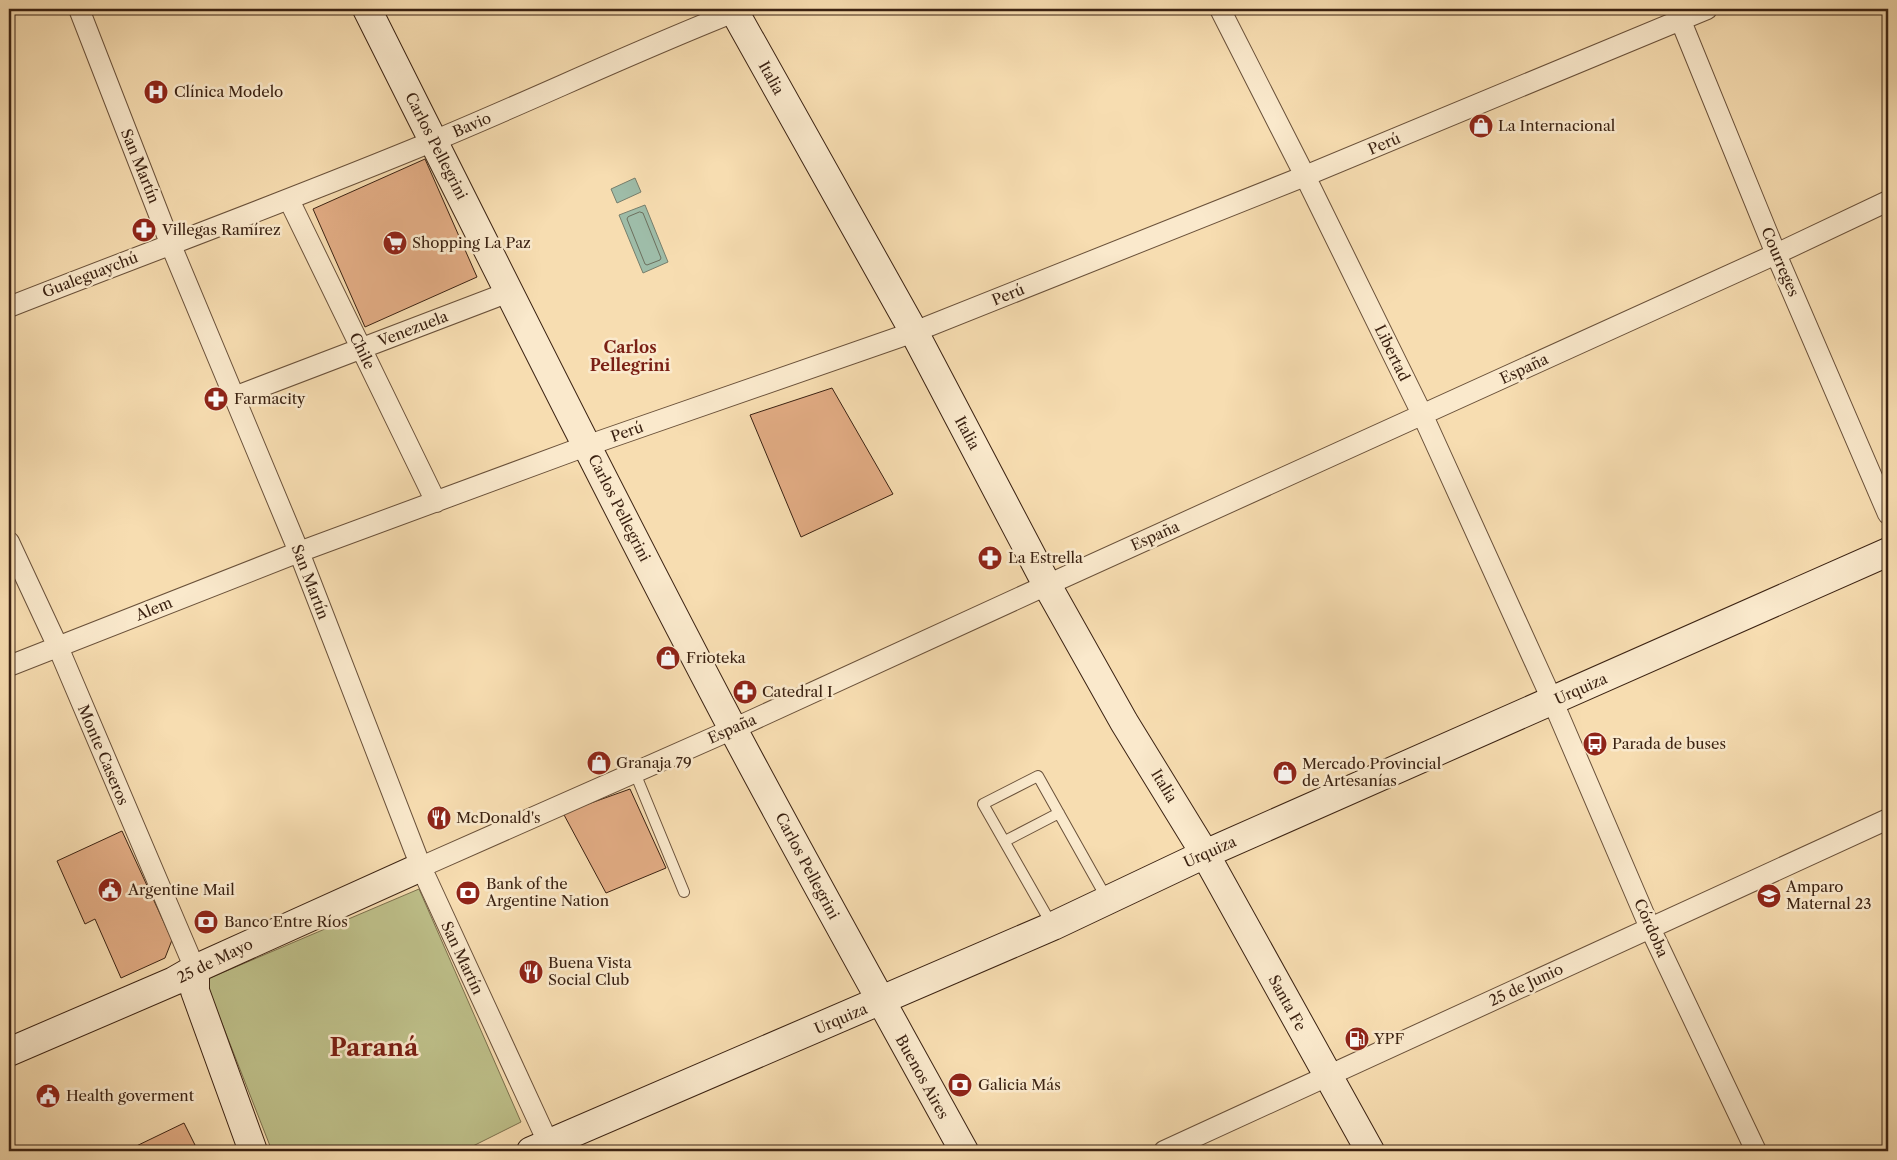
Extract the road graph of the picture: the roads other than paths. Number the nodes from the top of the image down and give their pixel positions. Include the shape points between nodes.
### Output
1 (79, 9) edge
2 (368, 9) edge
3 (1220, 9) edge
4 (1706, 9) edge
5 (736, 10) edge
6 (1678, 14) edge
7 (434, 141) junction
8 (1305, 176) junction
9 (289, 200) junction
10 (1888, 201) edge
11 (170, 243) junction
12 (1776, 254) junction
13 (509, 292) junction
14 (9, 307) edge
15 (914, 332) junction
16 (360, 349) junction
17 (234, 397) junction
18 (1423, 416) junction
19 (586, 446) junction
20 (436, 502) junction
21 (1888, 514) edge
22 (9, 542) edge
23 (299, 552) junction
24 (1888, 552) edge
25 (1047, 585) junction
26 (58, 647) junction
27 (9, 666) edge
28 (1552, 702) junction
29 (734, 729) junction
30 (635, 773) junction
31 (1058, 813) junction
32 (1888, 819) edge
33 (1005, 841) junction
34 (1205, 854) junction
35 (421, 867) junction
36 (684, 892) dead end
37 (1108, 901) junction
38 (1053, 926) junction
39 (1650, 928) junction
40 (195, 980) junction
41 (880, 1002) junction
42 (9, 1052) edge
43 (9, 1071) edge
44 (1328, 1077) junction
45 (543, 1149) edge
46 (254, 1151) edge
47 (964, 1151) edge
48 (1164, 1151) edge
49 (1370, 1151) edge
50 (1756, 1151) edge

1 - 11 street, San Martín
2 - 7 street, Carlos Pellegrini
3 - 8 street, Libertad
4 - 6 street, Perú
5 - 7 street, Bavio
5 - 15 street, Italia
6 - 8 street, Perú
6 - 12 street, Courreges
7 - 9 street, Bavio
7 - 13 street, Carlos Pellegrini
8 - 15 street, Perú
8 - 18 street, Libertad
9 - 11 street, Bavio
9 - 16 street, Chile
10 - 12 street, España
11 - 14 street, Gualeguaychú
11 - 17 street, San Martín
12 - 18 street, España
12 - 21 street, Courreges
13 - 16 street, Venezuela
13 - 19 street, Carlos Pellegrini
15 - 19 street, Perú
15 - 25 street, Italia
16 - 17 street, Venezuela
16 - 20 street, Chile
17 - 23 street, San Martín
18 - 25 street, España
18 - 28 street, Libertad
19 - 20 street, Perú
19 - 29 street, Carlos Pellegrini
20 - 23 street, Perú
22 - 26 street, Monte Caseros
23 - 26 street, Alem
23 - 35 street, San Martín
24 - 28 street, Urquiza
25 - 29 street, España
25 - 34 street, Italia via 1124,722
26 - 27 street, Alem
26 - 40 street, Monte Caseros
28 - 34 street, Urquiza
28 - 39 street, Córdoba
29 - 30 street, España
29 - 41 street, Carlos Pellegrini
30 - 35 street, España
30 - 36 lane
31 - 33 lane
31 - 33 lane via 1038,776 983,804
31 - 37 lane
32 - 39 street, 25 de Junio
33 - 38 lane
34 - 37 street, Urquiza
34 - 44 street, Santa Fe
35 - 40 street, 25 de Mayo
35 - 45 street, San Martín
37 - 38 street, Urquiza
38 - 41 street, Urquiza
39 - 44 street, 25 de Junio
39 - 50 street, Córdoba
40 - 42 street, 25 de Mayo via 174,980
40 - 43 street, 25 de Mayo
40 - 46 street
41 - 45 street, Urquiza
41 - 47 street, Buenos Aires
44 - 48 street, 25 de Junio
44 - 49 street, Santa Fe

